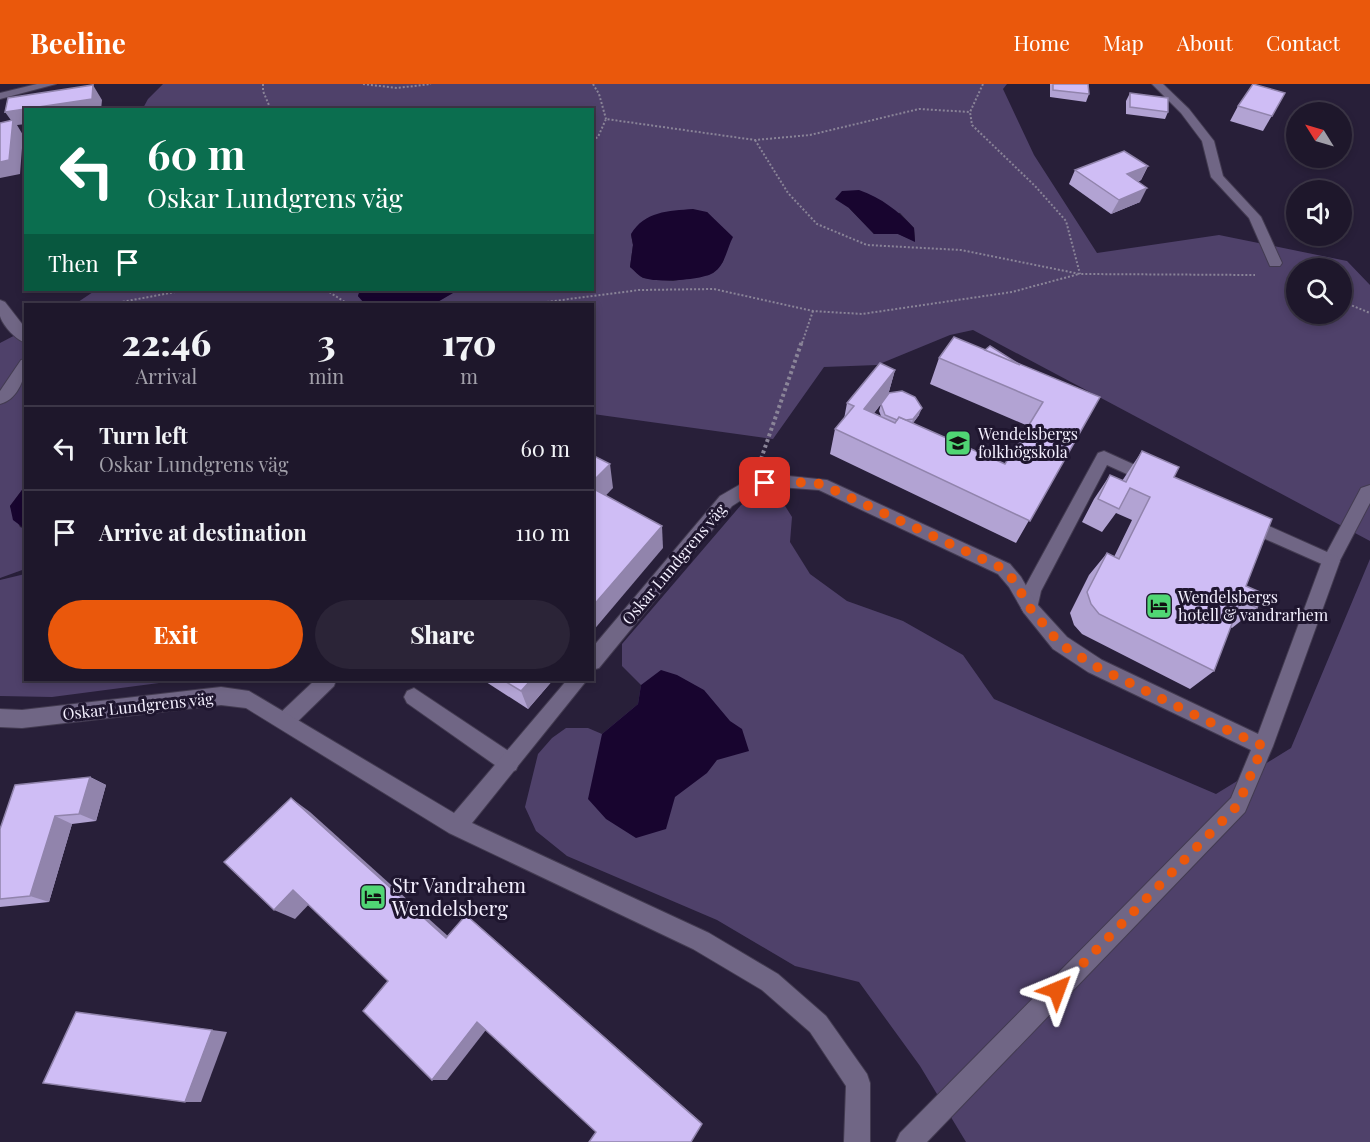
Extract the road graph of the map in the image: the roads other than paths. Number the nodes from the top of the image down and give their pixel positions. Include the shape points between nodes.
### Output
1 (51, 84) edge
2 (1157, 84) edge
3 (0, 96) edge
4 (1275, 263) dead end
5 (0, 305) edge
6 (24, 336) edge
7 (24, 367) edge
8 (0, 399) edge
9 (1169, 487) edge
10 (1370, 491) edge
11 (1234, 517) edge
12 (1331, 561) junction
13 (1030, 608) junction
14 (594, 660) edge
15 (326, 681) edge
16 (577, 681) edge
17 (414, 697) dead end
18 (0, 718) edge
19 (285, 721) junction
20 (1263, 746) junction
21 (509, 763) junction
22 (456, 826) junction
23 (857, 1142) edge
24 (909, 1142) edge

1 - 3 street
2 - 4 street via 1208,141 1217,177 1255,217
5 - 6 street
7 - 8 street
9 - 13 street via 1104,457 1032,590
10 - 12 street
11 - 12 street
12 - 20 street
13 - 14 street, Oskar Lundgrens väg via 1004,569 821,484 779,481 752,485 726,501
13 - 20 street, Oskar Lundgrens väg via 1060,644 1095,666
15 - 19 street
16 - 21 street
17 - 21 street
18 - 19 street, Oskar Lundgrens väg via 22,719 221,696 249,700
19 - 22 street, Oskar Lundgrens väg
20 - 24 street via 1238,805
21 - 22 street
22 - 23 street, Oskar Lundgrens väg via 701,941 770,982 818,1024 858,1083

